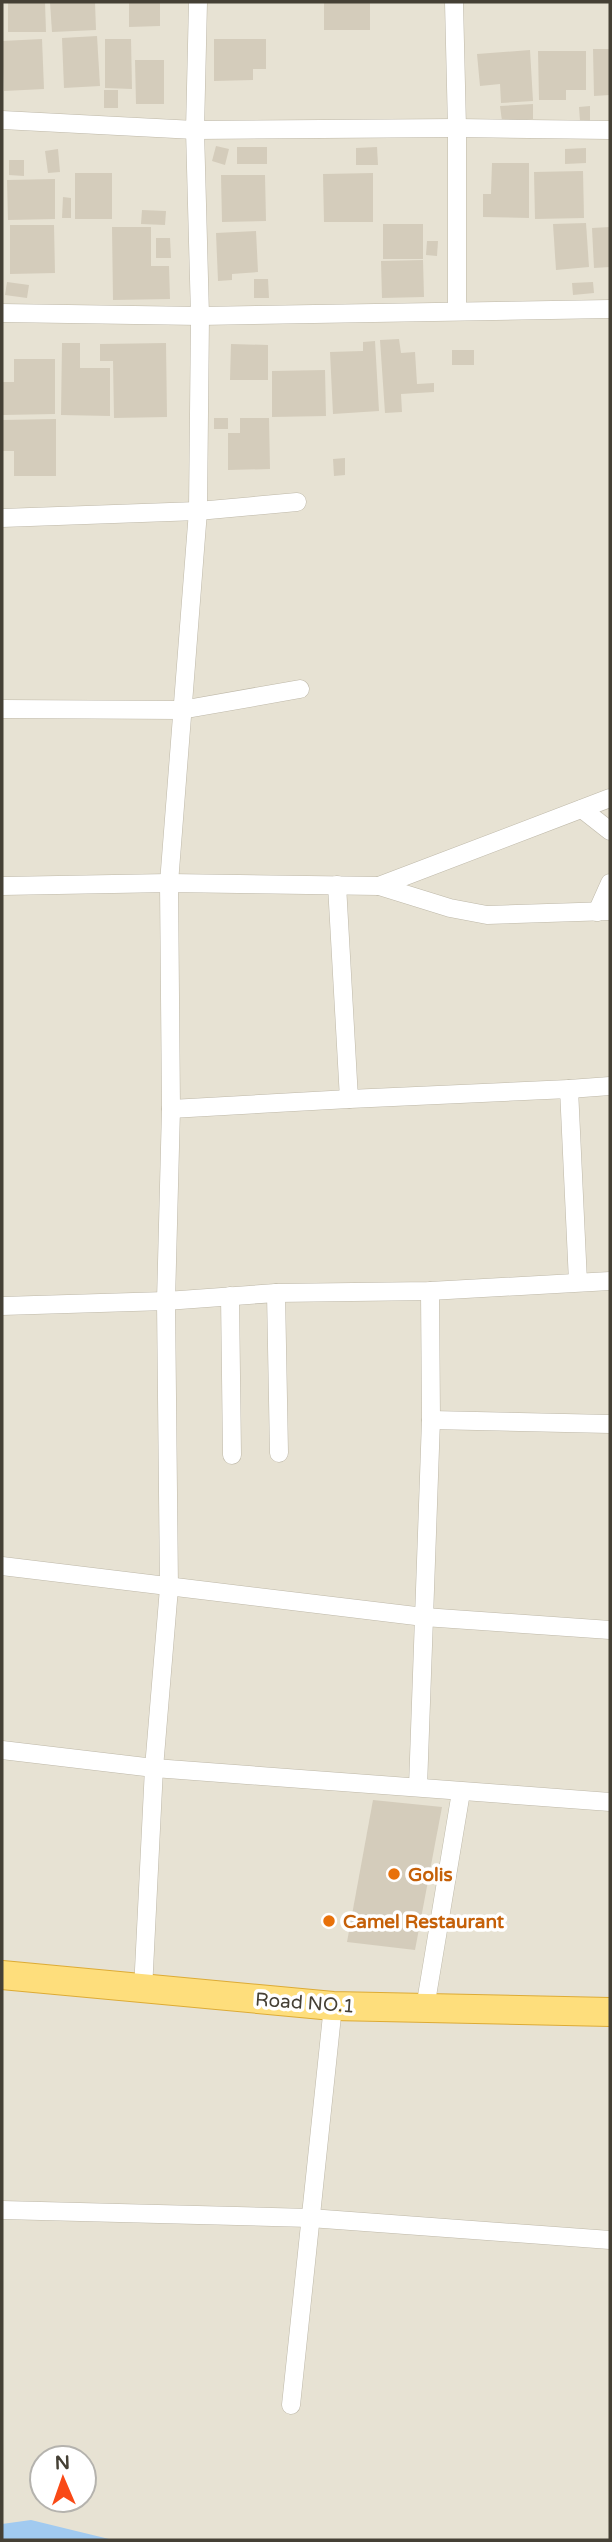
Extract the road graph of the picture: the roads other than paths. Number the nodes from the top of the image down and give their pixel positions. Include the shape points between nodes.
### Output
1 (198, 2) edge
2 (454, 2) edge
3 (2, 120) edge
4 (457, 128) junction
5 (195, 130) junction
6 (610, 130) edge
7 (610, 309) edge
8 (457, 311) junction
9 (2, 313) edge
10 (200, 316) junction
11 (297, 502) dead end
12 (198, 511) junction
13 (2, 518) edge
14 (300, 689) dead end
15 (2, 709) edge
16 (181, 710) junction
17 (610, 798) edge
18 (582, 808) junction
19 (610, 831) edge
20 (169, 883) junction
21 (610, 883) edge
22 (337, 885) junction
23 (2, 886) edge
24 (379, 886) junction
25 (604, 912) edge
26 (610, 1086) edge
27 (569, 1090) junction
28 (349, 1098) junction
29 (171, 1109) junction
30 (610, 1280) edge
31 (578, 1282) junction
32 (430, 1290) junction
33 (276, 1293) junction
34 (230, 1296) junction
35 (166, 1301) junction
36 (2, 1306) edge
37 (431, 1420) junction
38 (610, 1424) edge
39 (279, 1453) dead end
40 (232, 1455) dead end
41 (2, 1566) edge
42 (169, 1588) junction
43 (424, 1617) junction
44 (610, 1630) edge
45 (2, 1750) edge
46 (154, 1768) junction
47 (418, 1787) junction
48 (461, 1792) junction
49 (610, 1802) edge
50 (2, 1975) edge
51 (143, 1990) junction
52 (333, 2006) junction
53 (425, 2008) junction
54 (610, 2012) edge
55 (2, 2210) edge
56 (310, 2218) junction
57 (610, 2240) edge
58 (291, 2405) dead end

1 - 5 street
2 - 4 street
3 - 5 street
4 - 5 street
4 - 6 street
4 - 8 street
5 - 10 street
7 - 8 street
8 - 10 street
9 - 10 street
10 - 12 street
11 - 12 street
12 - 13 street
12 - 16 street
14 - 16 street
15 - 16 street
16 - 20 street
17 - 18 street
18 - 19 street
18 - 24 street
20 - 22 street
20 - 23 street
20 - 29 street
21 - 25 street
22 - 24 street
22 - 28 street
24 - 25 street via 486,915
26 - 27 street
27 - 28 street
27 - 31 street
28 - 29 street
29 - 35 street
30 - 31 street
31 - 32 street
32 - 33 street
32 - 37 street
33 - 34 street
33 - 39 street
34 - 35 street
34 - 40 street
35 - 36 street
35 - 42 street
37 - 38 street
37 - 43 street
41 - 42 street
42 - 43 street
42 - 46 street
43 - 44 street
43 - 47 street
45 - 46 street
46 - 47 street
46 - 51 street
47 - 48 street
48 - 49 street
48 - 53 street
50 - 51 highway, Road NO.1
51 - 52 highway, Road NO.1
52 - 53 highway, Road NO.1
52 - 56 street
53 - 54 highway, Road NO.1
55 - 56 street
56 - 57 street
56 - 58 street

